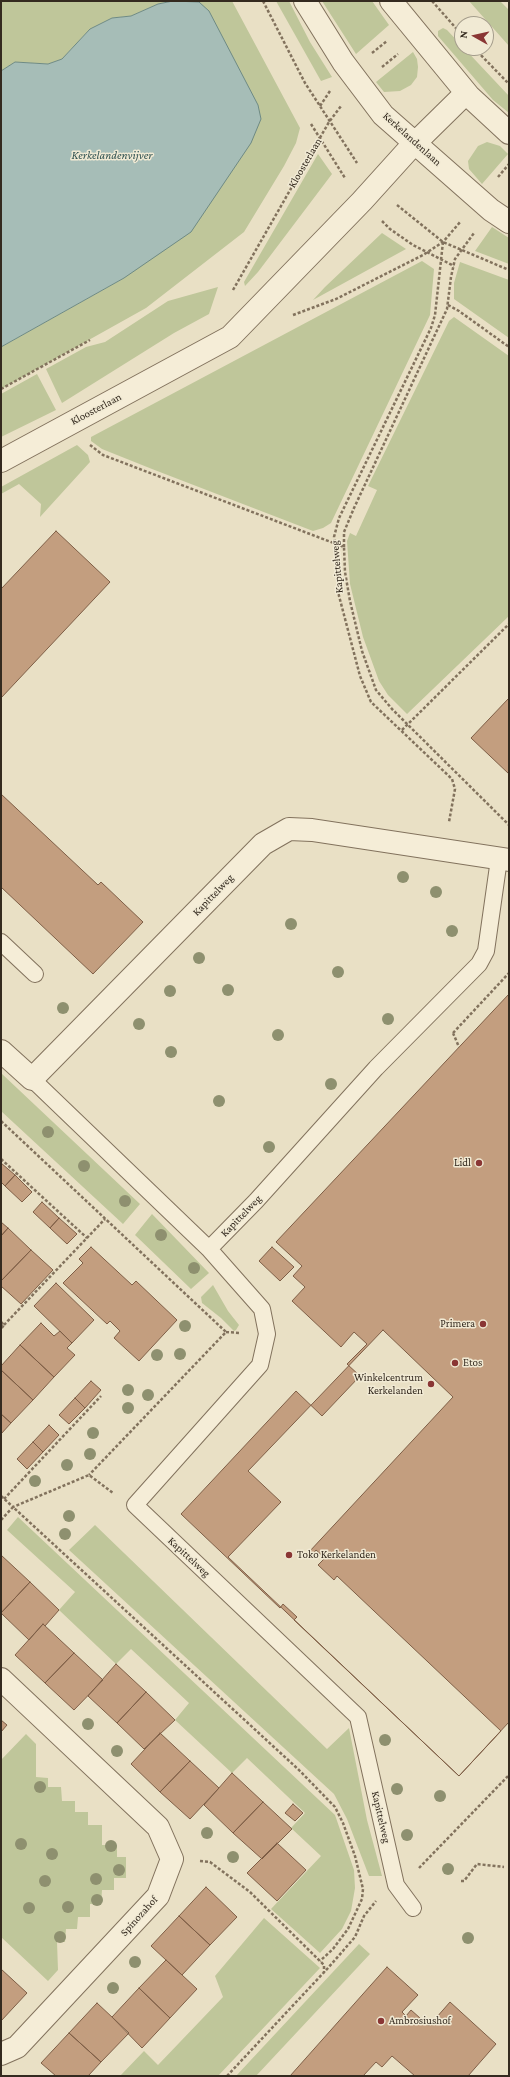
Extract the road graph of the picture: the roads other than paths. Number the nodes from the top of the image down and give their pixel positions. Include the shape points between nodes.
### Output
1 (305, 1) edge
2 (391, 1) edge
3 (466, 93) junction
4 (509, 133) edge
5 (415, 142) junction
6 (509, 222) edge
7 (1, 461) edge
8 (504, 859) edge
9 (1, 942) edge
10 (36, 974) dead end
11 (1, 1051) edge
12 (32, 1079) junction
13 (209, 1249) junction
14 (1, 1679) edge
15 (413, 1908) dead end
16 (1, 2054) edge

1 - 5 street, Kerkelandenlaan via 321,29 384,115
2 - 3 street
3 - 4 street
3 - 5 street, Kloosterlaan
5 - 6 street, Kerkelandenlaan
5 - 7 street, Kloosterlaan via 230,338
8 - 12 street, Kapittelweg via 312,830 289,830 263,844
8 - 13 lane, Kapittelweg via 486,951 479,964 376,1068
9 - 10 lane
11 - 12 street
12 - 13 lane
13 - 15 lane, Kapittelweg via 262,1309 266,1334 260,1365 135,1506 358,1717 396,1885
14 - 16 street, Spinozahof via 158,1827 172,1859 158,1896 17,2047

